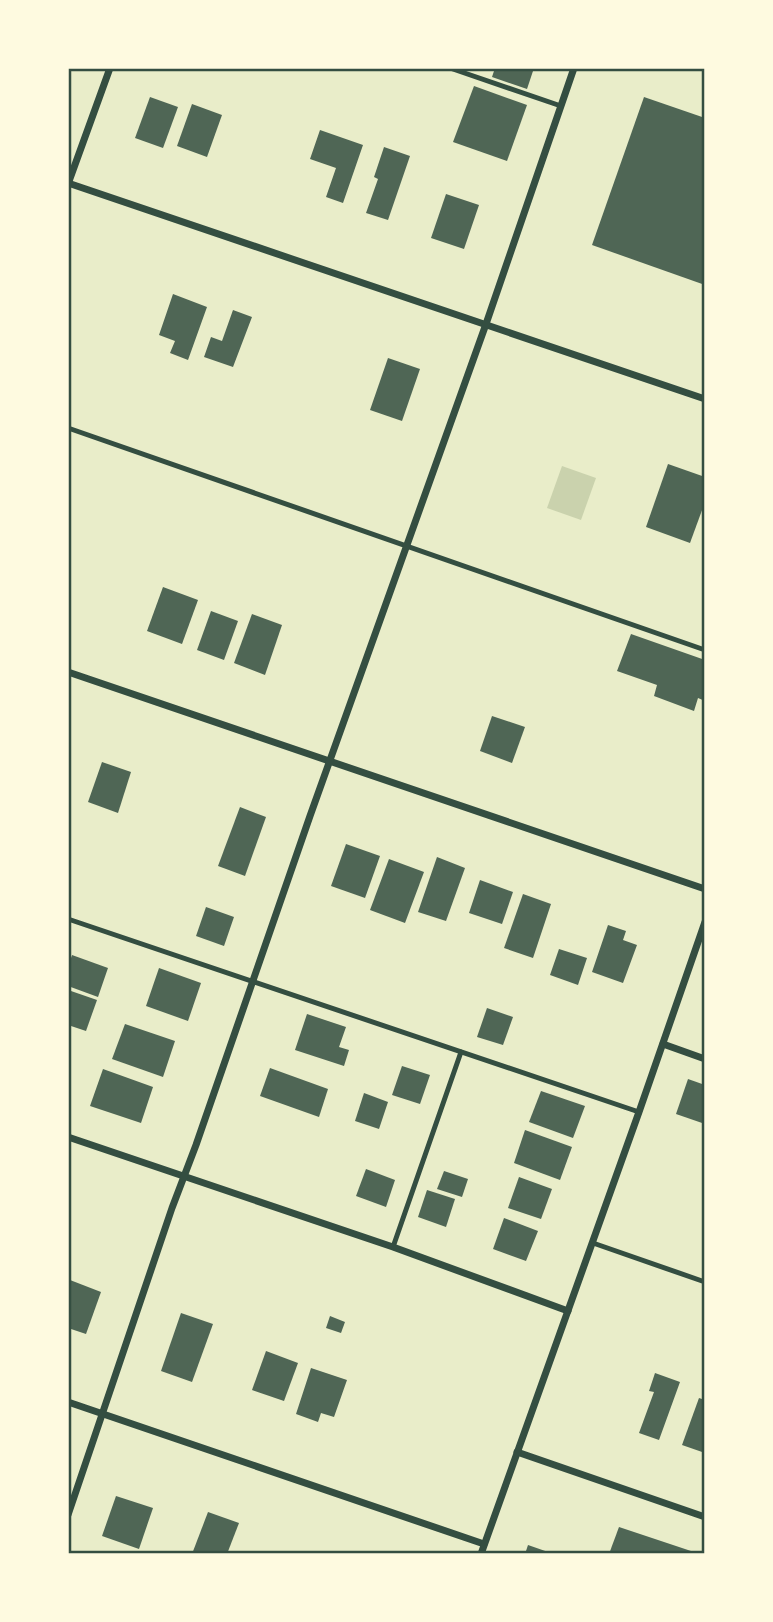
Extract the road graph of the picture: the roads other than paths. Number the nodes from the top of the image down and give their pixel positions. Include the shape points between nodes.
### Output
1 (110, 68) edge
2 (450, 68) edge
3 (574, 68) edge
4 (561, 106) junction
5 (68, 183) edge
6 (486, 324) junction
7 (705, 400) edge
8 (68, 428) edge
9 (407, 546) junction
10 (705, 650) edge
11 (68, 672) edge
12 (330, 761) junction
13 (705, 890) edge
14 (68, 919) edge
15 (705, 922) edge
16 (254, 982) junction
17 (663, 1044) junction
18 (461, 1052) junction
19 (705, 1059) edge
20 (639, 1112) junction
21 (68, 1137) edge
22 (184, 1175) junction
23 (593, 1243) junction
24 (393, 1247) junction
25 (705, 1282) edge
26 (568, 1311) junction
27 (68, 1402) edge
28 (102, 1413) junction
29 (517, 1452) junction
30 (68, 1515) edge
31 (705, 1517) edge
32 (484, 1544) junction
33 (481, 1554) edge

1 - 5 street
2 - 4 lane
3 - 4 street
4 - 6 street
5 - 6 street
6 - 7 street
6 - 9 street
8 - 9 lane
9 - 10 lane
9 - 12 street
11 - 12 street
12 - 13 street
12 - 16 street
14 - 16 lane
15 - 17 street
16 - 18 lane
16 - 22 street
17 - 19 street
17 - 20 street
18 - 20 lane
18 - 24 lane
20 - 23 street
21 - 22 street
22 - 24 street
22 - 28 street
23 - 25 lane
23 - 26 street
24 - 26 street
26 - 29 street
27 - 28 street
28 - 30 street
28 - 32 street
29 - 31 street
29 - 32 street
32 - 33 street

